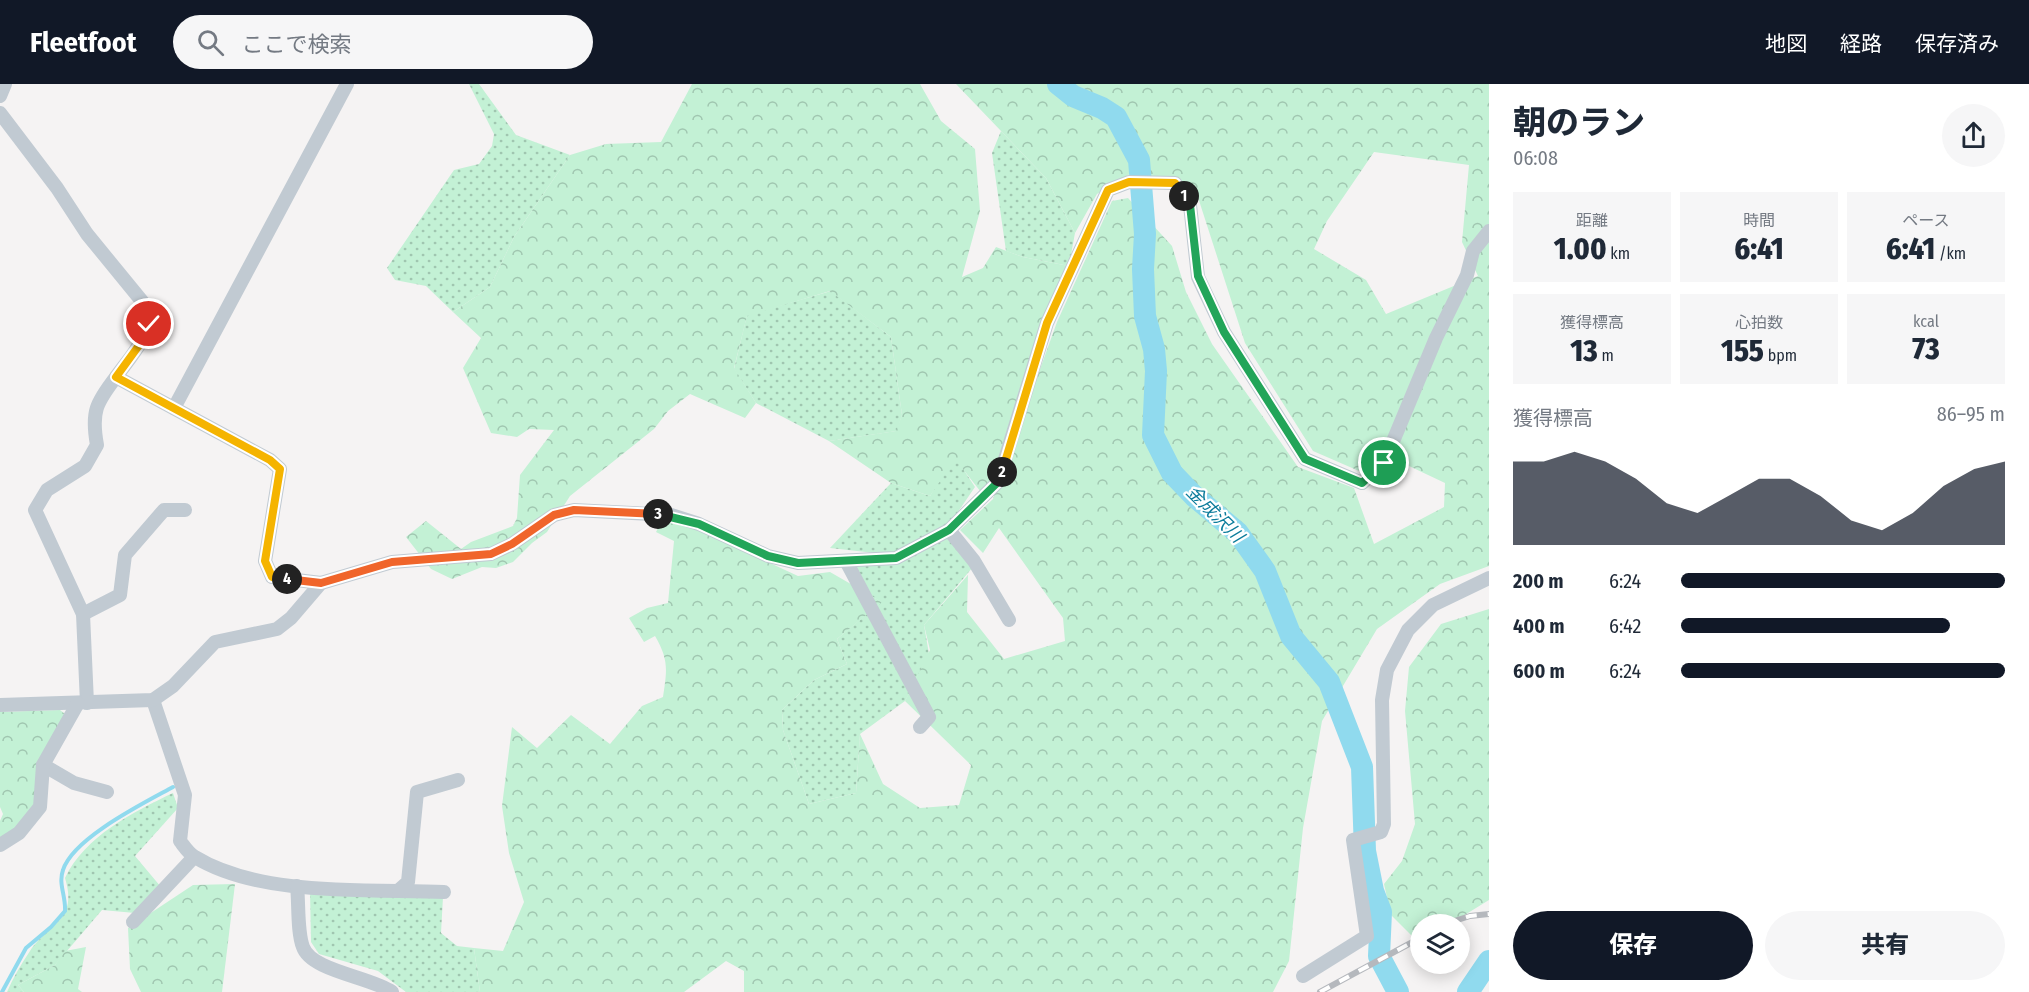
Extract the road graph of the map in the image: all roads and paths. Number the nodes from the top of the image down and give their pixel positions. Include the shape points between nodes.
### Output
1 (5, 84) edge
2 (347, 84) edge
3 (0, 96) edge
4 (0, 113) edge
5 (1489, 231) edge
6 (116, 377) junction
7 (174, 408) junction
8 (185, 510) dead end
9 (949, 530) junction
10 (846, 561) junction
11 (1489, 578) edge
12 (321, 583) junction
13 (82, 614) junction
14 (1009, 620) dead end
15 (153, 700) junction
16 (82, 703) junction
17 (0, 705) edge
18 (920, 727) dead end
19 (43, 765) junction
20 (458, 780) dead end
21 (107, 792) dead end
22 (0, 845) edge
23 (194, 857) junction
24 (297, 886) junction
25 (399, 890) junction
26 (444, 892) dead end
27 (133, 922) dead end
28 (1303, 975) dead end
29 (392, 992) edge

1 - 3 street
2 - 7 street
4 - 6 street via 87,234 150,311 140,344
5 - 9 street via 1473,252 1467,275 1384,463 1362,483 1305,459 1224,332 1198,276 1190,205 1175,183 1129,182 1108,190 1047,323 998,482
6 - 7 street
6 - 13 street via 97,401 93,426 97,445 85,466 46,490 35,510
7 - 12 street via 280,469 265,561 272,577
8 - 13 street via 164,510 125,555 120,595
9 - 10 street via 896,558
9 - 14 street via 974,561
10 - 12 street via 798,563 768,556 671,515 574,510 554,515 491,554 392,562
10 - 18 street via 929,717
11 - 28 street via 1433,604 1408,630 1387,670 1382,700 1384,824 1381,832 1353,840 1367,936
12 - 15 street via 291,618 277,628 215,642 173,686
13 - 16 street
15 - 16 street
15 - 23 street via 185,795 180,841
16 - 17 street
16 - 19 street
19 - 21 street via 74,783
19 - 22 street via 40,807 19,832
20 - 25 street via 417,792 408,882
23 - 24 street via 264,883
23 - 27 street
24 - 25 street
24 - 29 street via 303,947 312,959
25 - 26 street

